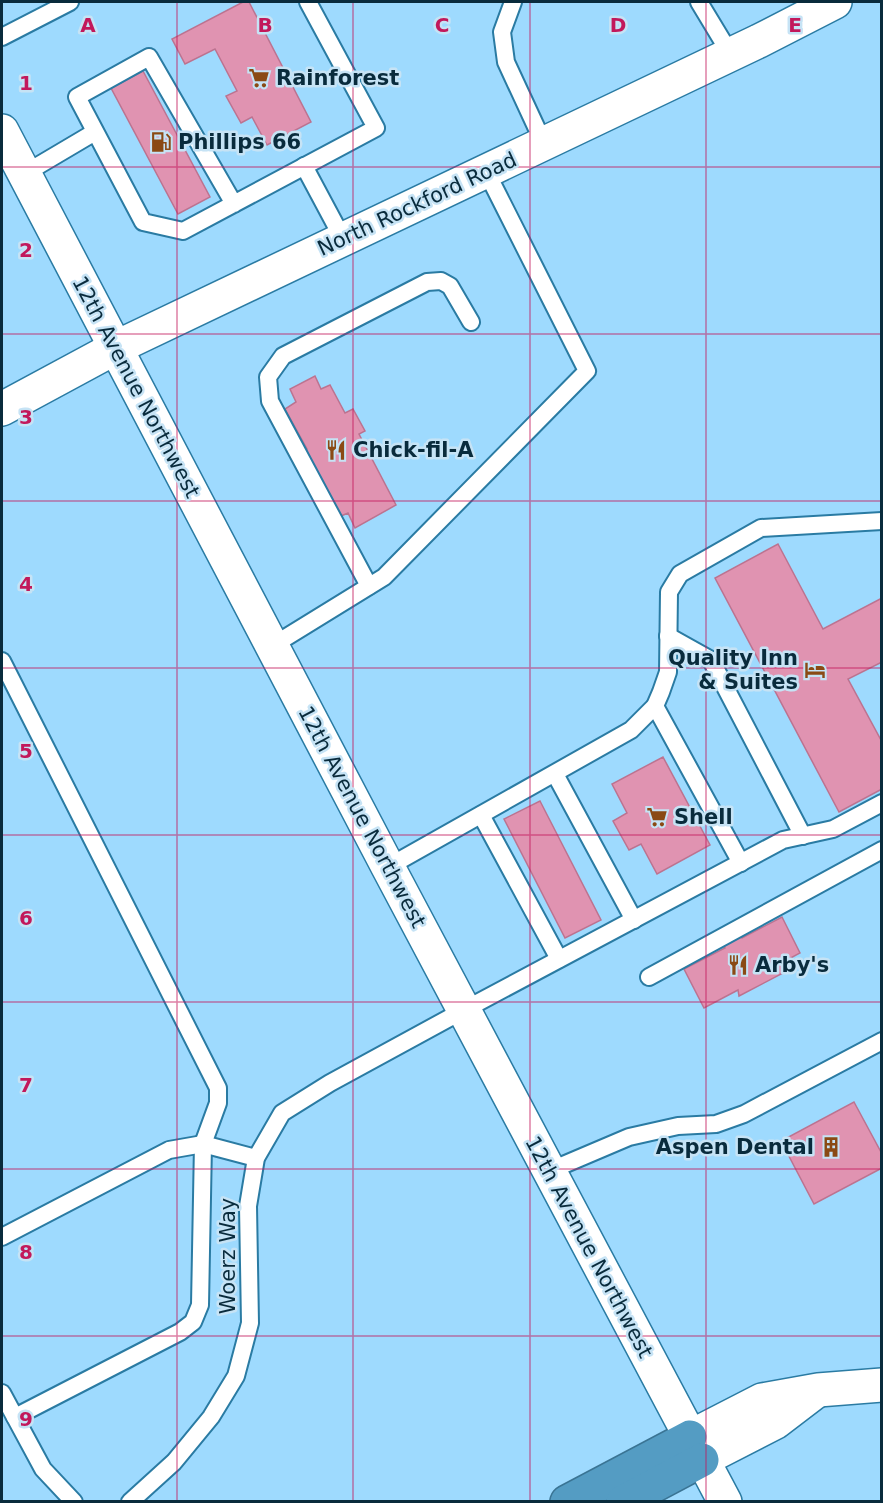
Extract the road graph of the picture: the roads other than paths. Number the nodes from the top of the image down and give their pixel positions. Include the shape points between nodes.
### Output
1 (70, 2) edge
2 (308, 2) edge
3 (513, 2) edge
4 (699, 2) edge
5 (835, 2) edge
6 (2, 37) edge
7 (731, 54) junction
8 (2, 131) edge
9 (95, 132) junction
10 (544, 144) junction
11 (304, 166) junction
12 (486, 171) junction
13 (24, 174) junction
14 (234, 204) junction
15 (343, 239) junction
16 (471, 322) dead end
17 (115, 348) junction
18 (2, 409) edge
19 (882, 521) edge
20 (369, 586) junction
21 (668, 636) junction
22 (272, 646) junction
23 (2, 661) edge
24 (654, 706) junction
25 (555, 774) junction
26 (882, 804) edge
27 (481, 815) junction
28 (803, 836) junction
29 (882, 850) edge
30 (741, 863) junction
31 (388, 867) junction
32 (634, 920) junction
33 (559, 959) junction
34 (649, 976) dead end
35 (464, 1010) junction
36 (882, 1041) edge
37 (203, 1144) junction
38 (256, 1158) junction
39 (549, 1171) junction
40 (2, 1237) edge
41 (882, 1385) edge
42 (2, 1392) edge
43 (15, 1417) junction
44 (696, 1449) junction
45 (74, 1502) edge
46 (130, 1502) edge
47 (567, 1502) edge
48 (623, 1502) edge
49 (725, 1502) edge

1 - 6 lane
2 - 11 lane via 376,128
3 - 10 lane via 502,32 506,62
4 - 7 lane
5 - 7 main road, North Rockford Road
7 - 10 main road, North Rockford Road
8 - 13 main road, 12th Avenue Northwest
9 - 13 lane
9 - 14 lane via 143,222 183,231
9 - 14 lane via 77,97 149,57
10 - 12 main road, North Rockford Road
11 - 14 lane
11 - 15 lane
12 - 15 main road, North Rockford Road
12 - 20 lane via 587,371 384,577
13 - 17 main road, 12th Avenue Northwest
15 - 17 main road, North Rockford Road
16 - 20 lane via 450,286 441,281 427,282 283,356 268,376 270,401
17 - 18 main road, North Rockford Road
17 - 22 main road, 12th Avenue Northwest
19 - 21 lane via 761,528 680,574 669,592
20 - 22 lane
21 - 24 lane via 668,672
21 - 28 lane via 711,660
22 - 31 main road, 12th Avenue Northwest
23 - 37 lane via 218,1088 218,1103
24 - 25 lane via 631,730
24 - 30 lane
25 - 27 lane
25 - 32 lane
26 - 28 lane, Woerz Way via 833,830
27 - 31 lane
27 - 33 lane
28 - 30 lane, Woerz Way via 783,840
29 - 34 lane
30 - 32 lane, Woerz Way
31 - 35 main road, 12th Avenue Northwest
32 - 33 lane, Woerz Way
33 - 35 lane, Woerz Way
35 - 38 lane, Woerz Way via 282,1113
35 - 39 main road, 12th Avenue Northwest
36 - 39 lane via 744,1114 716,1124 678,1126 629,1137
37 - 38 lane
37 - 40 lane via 169,1150
37 - 43 lane via 200,1305 193,1322
38 - 46 lane, Woerz Way via 248,1206 250,1323 236,1376 211,1417 174,1462
39 - 44 main road, 12th Avenue Northwest
41 - 44 main road via 762,1400
42 - 43 lane
43 - 45 lane via 43,1469
44 - 47 highway
44 - 48 highway
44 - 49 main road, 12th Avenue Northwest

